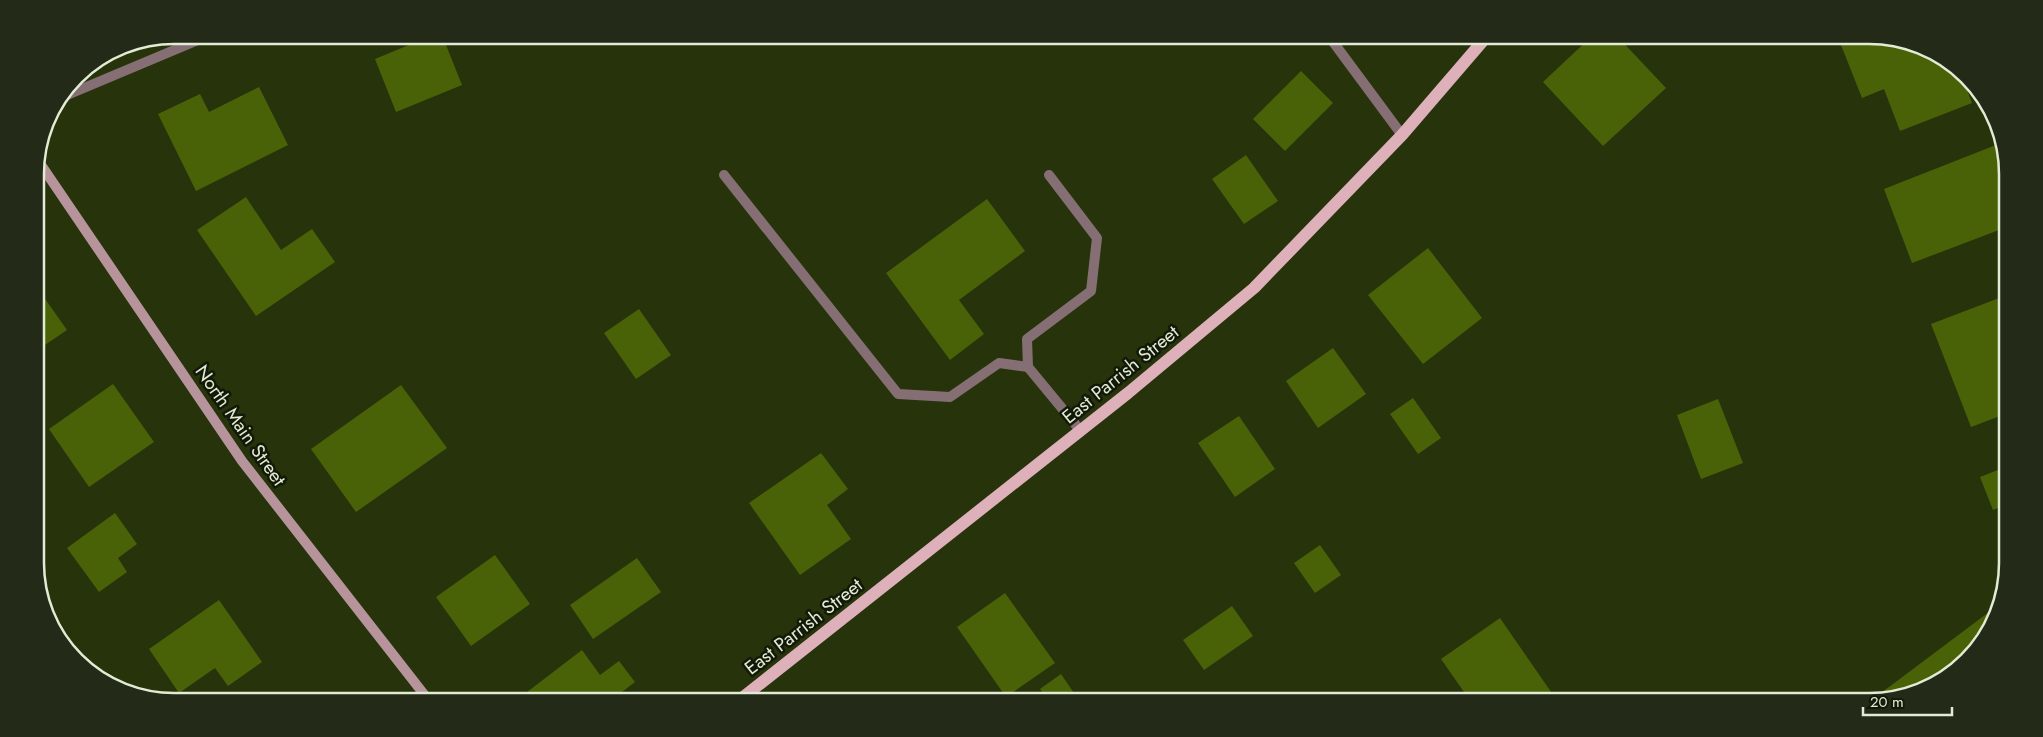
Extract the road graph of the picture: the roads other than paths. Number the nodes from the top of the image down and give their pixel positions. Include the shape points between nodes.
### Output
1 (189, 44) edge
2 (1335, 44) edge
3 (1480, 44) edge
4 (73, 92) edge
5 (1402, 135) junction
6 (44, 169) edge
7 (724, 175) dead end
8 (1049, 175) dead end
9 (1028, 367) junction
10 (1080, 430) junction
11 (423, 693) edge
12 (748, 693) edge

1 - 4 street
2 - 5 street
3 - 5 main road, East Parrish Street
5 - 10 main road, East Parrish Street via 1254,288
6 - 11 street, North Main Street via 242,461
7 - 9 street via 898,394 950,397 999,363
8 - 9 street via 1097,238 1091,291 1028,340
9 - 10 street
10 - 12 main road, East Parrish Street

